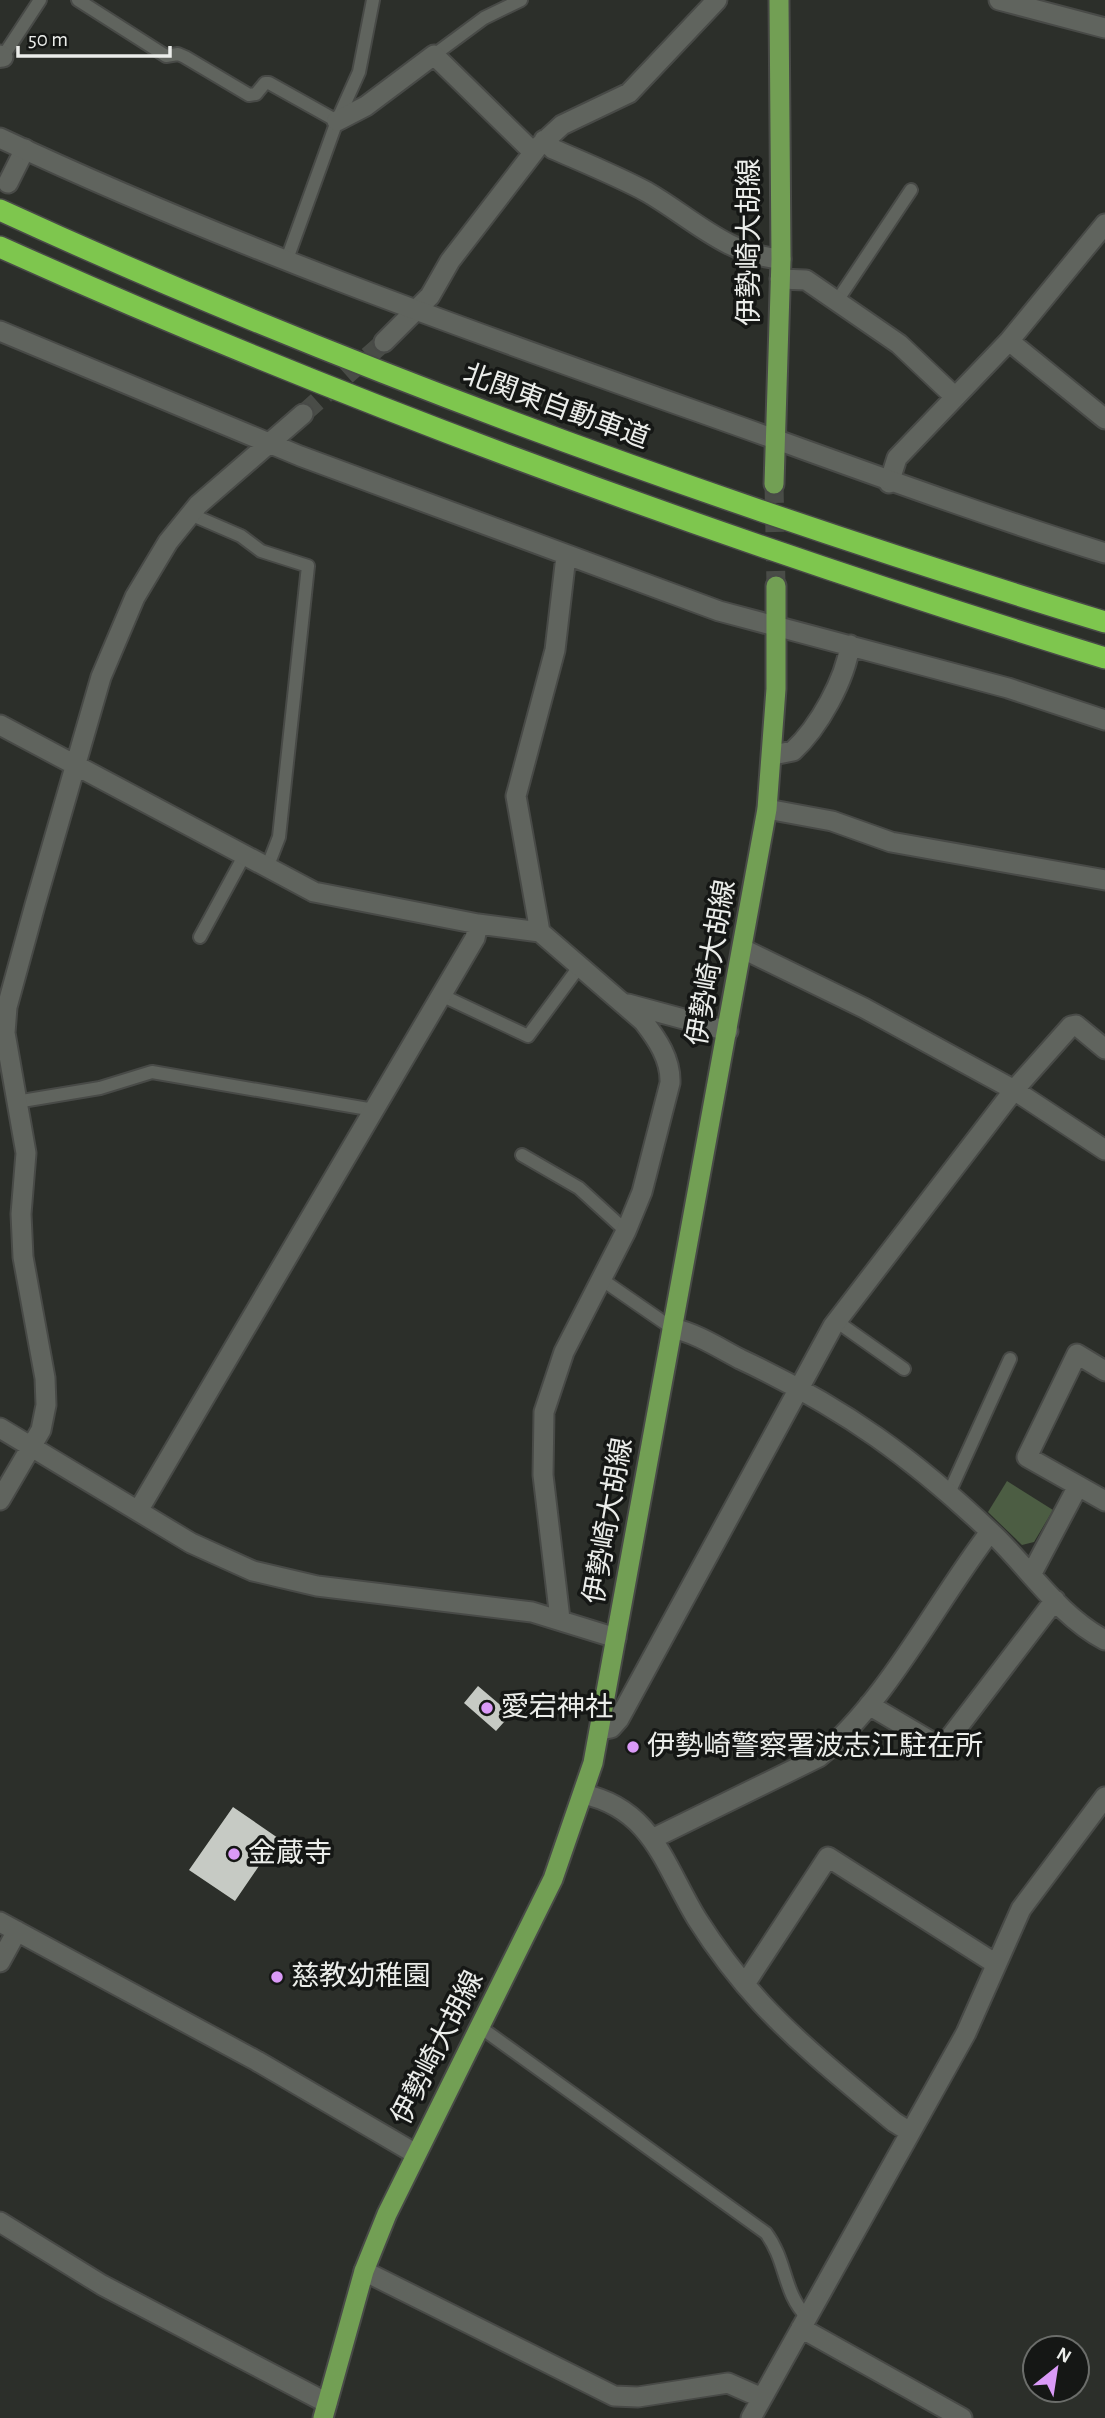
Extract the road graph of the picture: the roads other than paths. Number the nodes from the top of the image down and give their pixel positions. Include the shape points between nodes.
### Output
1 (40, 0) edge
2 (78, 0) edge
3 (373, 0) edge
4 (521, 0) edge
5 (717, 0) edge
6 (779, 0) edge
7 (999, 0) edge
8 (1105, 28) edge
9 (434, 55) junction
10 (1, 58) edge
11 (337, 121) junction
12 (0, 138) edge
13 (539, 146) junction
14 (25, 149) junction
15 (8, 183) dead end
16 (911, 190) dead end
17 (0, 210) edge
18 (1105, 224) edge
19 (0, 247) edge
20 (781, 259) junction
21 (286, 262) junction
22 (780, 279) junction
23 (837, 301) junction
24 (415, 312) junction
25 (0, 331) edge
26 (1009, 341) junction
27 (384, 342) tunnel mouth
28 (954, 396) junction
29 (303, 414) tunnel mouth
30 (1105, 419) edge
31 (775, 439) junction
32 (269, 443) junction
33 (889, 483) junction
34 (774, 484) tunnel mouth
35 (190, 514) junction
36 (1105, 553) edge
37 (566, 556) junction
38 (776, 586) tunnel mouth
39 (1105, 622) edge
40 (777, 627) junction
41 (850, 645) junction
42 (1105, 658) edge
43 (1105, 720) edge
44 (0, 725) edge
45 (773, 755) junction
46 (76, 767) junction
47 (768, 809) junction
48 (244, 856) junction
49 (267, 868) junction
50 (1105, 880) edge
51 (478, 924) junction
52 (540, 932) junction
53 (200, 937) dead end
54 (743, 949) junction
55 (579, 967) junction
56 (441, 995) junction
57 (620, 1002) junction
58 (728, 1031) junction
59 (1105, 1049) edge
60 (1014, 1090) junction
61 (16, 1102) junction
62 (374, 1110) junction
63 (1105, 1150) edge
64 (522, 1154) dead end
65 (626, 1231) junction
66 (601, 1279) junction
67 (836, 1321) junction
68 (672, 1328) junction
69 (1010, 1359) dead end
70 (904, 1369) dead end
71 (1105, 1371) edge
72 (799, 1387) junction
73 (0, 1429) edge
74 (32, 1448) junction
75 (1079, 1486) junction
76 (950, 1493) junction
77 (0, 1500) edge
78 (1105, 1501) edge
79 (138, 1511) junction
80 (990, 1532) junction
81 (1031, 1573) junction
82 (1055, 1600) junction
83 (561, 1619) junction
84 (616, 1638) junction
85 (1105, 1640) edge
86 (869, 1705) junction
87 (600, 1730) junction
88 (583, 1794) junction
89 (1105, 1797) edge
90 (654, 1838) junction
91 (0, 1922) edge
92 (18, 1931) junction
93 (0, 1962) edge
94 (996, 1964) junction
95 (745, 1983) junction
96 (480, 2027) junction
97 (910, 2133) junction
98 (416, 2154) junction
99 (0, 2222) edge
100 (364, 2272) junction
101 (804, 2322) junction
102 (762, 2398) junction
103 (325, 2411) edge
104 (751, 2418) edge
105 (962, 2418) edge

1 - 10 lane
2 - 11 lane via 166,56 186,57 249,95 269,83
3 - 11 lane via 359,72
4 - 9 lane via 484,18
5 - 13 street via 629,93 562,125
6 - 20 main road, 伊勢崎大胡線
7 - 8 street
9 - 11 street via 366,106
9 - 13 street
11 - 21 lane
12 - 14 street
13 - 20 street via 649,194 726,243 752,255
13 - 24 street
14 - 15 street
14 - 21 street
16 - 23 lane
17 - 39 highway, 北関東自動車道 via 312,344 594,452 961,578
18 - 26 street
19 - 42 highway via 313,381 595,490
20 - 22 main road, 伊勢崎大胡線
21 - 24 street
22 - 23 street via 806,280
22 - 31 main road, 伊勢崎大胡線
23 - 28 street via 899,344
24 - 27 street
24 - 31 street
25 - 32 street
26 - 28 street
26 - 30 street
28 - 33 street via 897,458
29 - 32 street
31 - 33 street
31 - 34 main road, 伊勢崎大胡線
32 - 35 street
32 - 37 street
33 - 36 street
35 - 46 street via 156,561 122,625 101,677
35 - 49 lane via 241,536 261,551 308,566 279,837
37 - 40 street
37 - 52 street via 555,650 516,796
38 - 40 main road, 伊勢崎大胡線
40 - 41 street
40 - 45 main road, 伊勢崎大胡線
41 - 43 street
41 - 45 street via 839,678 811,728 793,751
44 - 46 street
45 - 47 main road, 伊勢崎大胡線
46 - 48 street
46 - 61 street via 8,1007 5,1034
47 - 50 street via 832,821 891,842
47 - 54 main road, 伊勢崎大胡線
48 - 49 street
48 - 53 lane
49 - 51 street via 332,898
51 - 52 street
51 - 56 street via 475,938
52 - 55 street
54 - 58 main road, 伊勢崎大胡線
54 - 60 street via 864,1008
55 - 56 lane via 527,1036
55 - 57 street
56 - 62 street
57 - 58 street
57 - 65 street via 655,1036 670,1072 651,1164
58 - 68 main road, 伊勢崎大胡線
59 - 60 street via 1076,1025 1071,1026
60 - 63 street
60 - 67 street
61 - 62 lane via 100,1088 152,1072
61 - 74 street via 26,1153 23,1257 45,1378 46,1405
62 - 79 street
64 - 65 lane via 579,1188
65 - 66 street
66 - 68 lane
66 - 83 street via 564,1352 542,1427 543,1475
67 - 70 lane
67 - 72 street
68 - 72 street
68 - 84 main road, 伊勢崎大胡線
69 - 76 lane
71 - 75 street via 1077,1354 1027,1457
72 - 76 street via 903,1453
72 - 87 street via 619,1718
73 - 74 street
74 - 77 street
74 - 79 street
75 - 78 street
75 - 81 street
76 - 80 street
79 - 83 street via 234,1564 281,1579
80 - 81 street
80 - 86 street
81 - 82 street
82 - 85 street via 1082,1628
82 - 86 street via 942,1748
83 - 84 street
84 - 87 main road, 伊勢崎大胡線
86 - 90 street via 819,1757
87 - 88 main road, 伊勢崎大胡線
88 - 90 street via 601,1798
88 - 96 main road, 伊勢崎大胡線 via 553,1879
89 - 94 street via 1021,1909
90 - 95 street via 696,1918
91 - 92 street
92 - 93 street
92 - 98 street
94 - 95 street via 828,1857
94 - 97 street via 965,2033
95 - 97 street via 794,2035
96 - 98 main road, 伊勢崎大胡線
96 - 101 lane via 766,2233 779,2250
97 - 101 street
98 - 100 main road, 伊勢崎大胡線
99 - 103 street
100 - 102 street via 614,2396 638,2397 728,2383
100 - 103 main road, 伊勢崎大胡線
101 - 102 street
101 - 105 street
102 - 104 street

